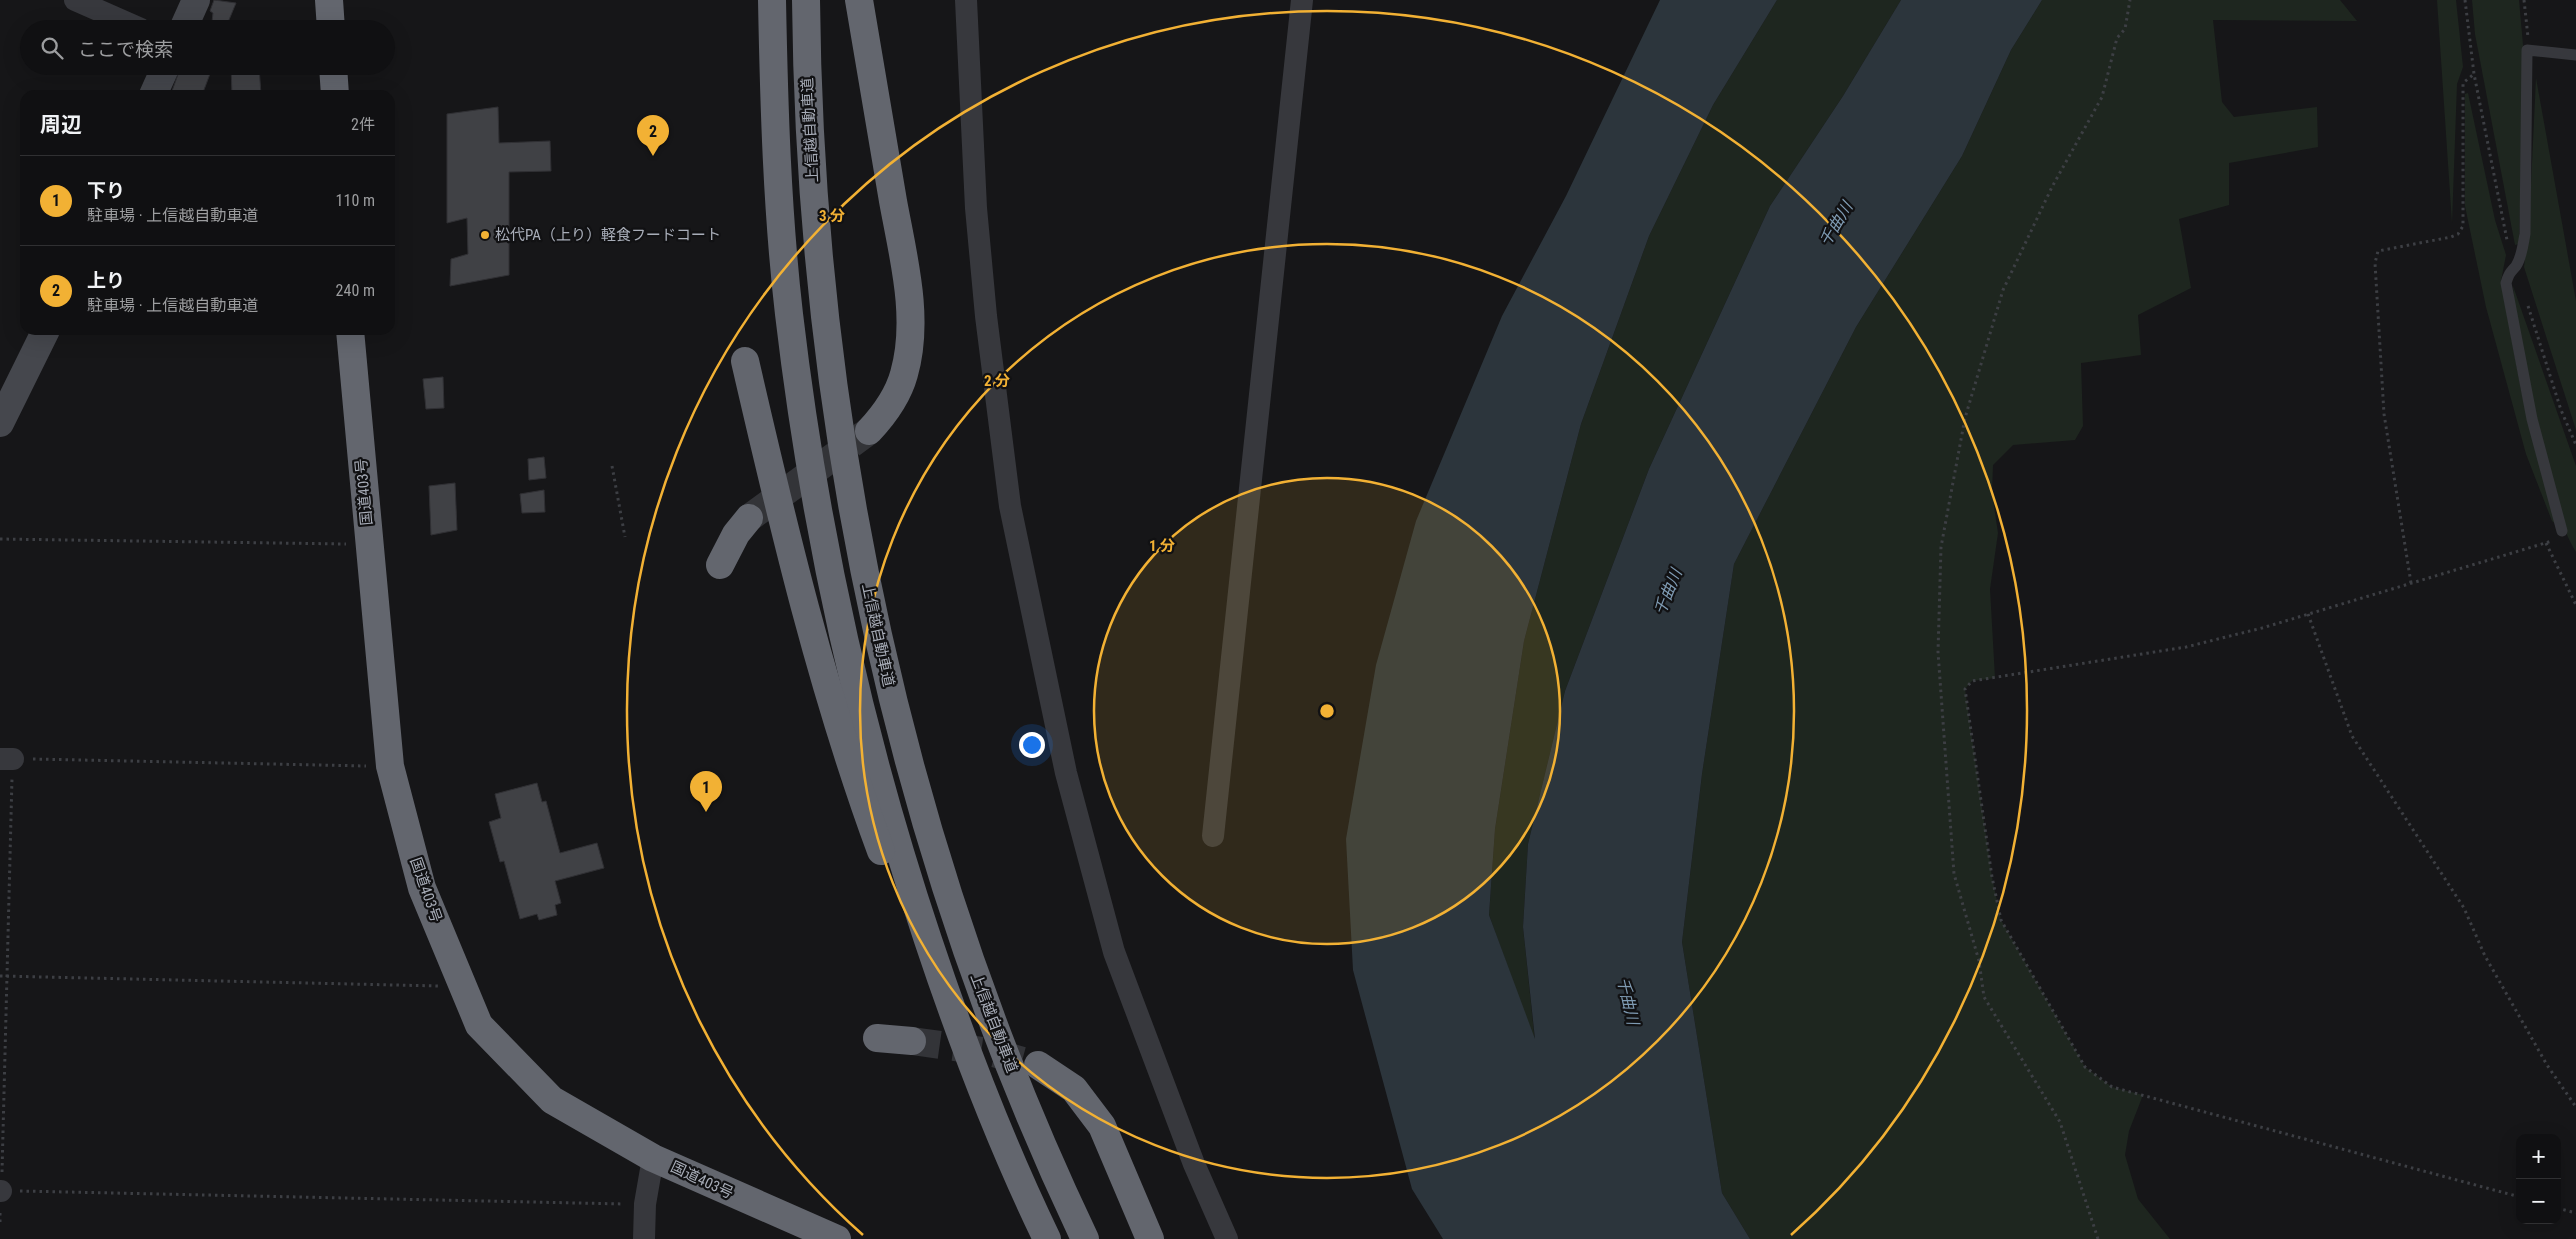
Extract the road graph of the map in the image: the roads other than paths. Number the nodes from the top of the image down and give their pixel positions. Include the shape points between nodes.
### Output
1 (75, 0) edge
2 (196, 0) edge
3 (329, 0) edge
4 (772, 0) edge
5 (806, 0) edge
6 (859, 0) edge
7 (966, 0) edge
8 (1302, 0) edge
9 (121, 20) edge
10 (187, 20) edge
11 (330, 20) edge
12 (2576, 55) edge
13 (162, 75) edge
14 (334, 75) edge
15 (155, 90) edge
16 (335, 90) edge
17 (43, 335) edge
18 (347, 335) edge
19 (745, 361) dead end
20 (6, 396) edge
21 (0, 423) edge
22 (869, 431) tunnel mouth
23 (750, 518) tunnel mouth
24 (2562, 531) road end
25 (720, 565) dead end
26 (1212, 836) dead end
27 (877, 1038) dead end
28 (912, 1042) tunnel mouth
29 (1038, 1065) tunnel mouth
30 (992, 1117) junction
31 (653, 1158) junction
32 (644, 1239) edge
33 (837, 1239) edge
34 (1046, 1239) edge
35 (1085, 1239) edge
36 (1150, 1239) edge
37 (1227, 1239) edge

1 - 9 street
2 - 10 street
3 - 11 highway
4 - 30 highway via 780,204 789,312 807,447 836,607 860,711 910,888
5 - 35 highway, 上信越自動車道 via 807,89 823,302 851,501 891,696 944,885 978,983 1021,1094
6 - 22 highway via 904,262 910,323 904,374 885,414
7 - 37 street via 976,208 1010,506 1066,774 1114,952 1194,1164
8 - 26 street
12 - 24 lane via 2527,50 2525,234 2523,248 2506,283 2532,419
13 - 15 street
14 - 16 highway
17 - 20 street
18 - 31 highway, 国道403号 via 390,766 422,888 479,1025 552,1100
19 - 30 highway via 813,641 846,749 926,970
20 - 21 street
23 - 25 highway via 736,534
27 - 28 highway
29 - 36 highway via 1074,1089 1102,1126
30 - 34 highway
31 - 32 street via 645,1204
31 - 33 highway, 国道403号

